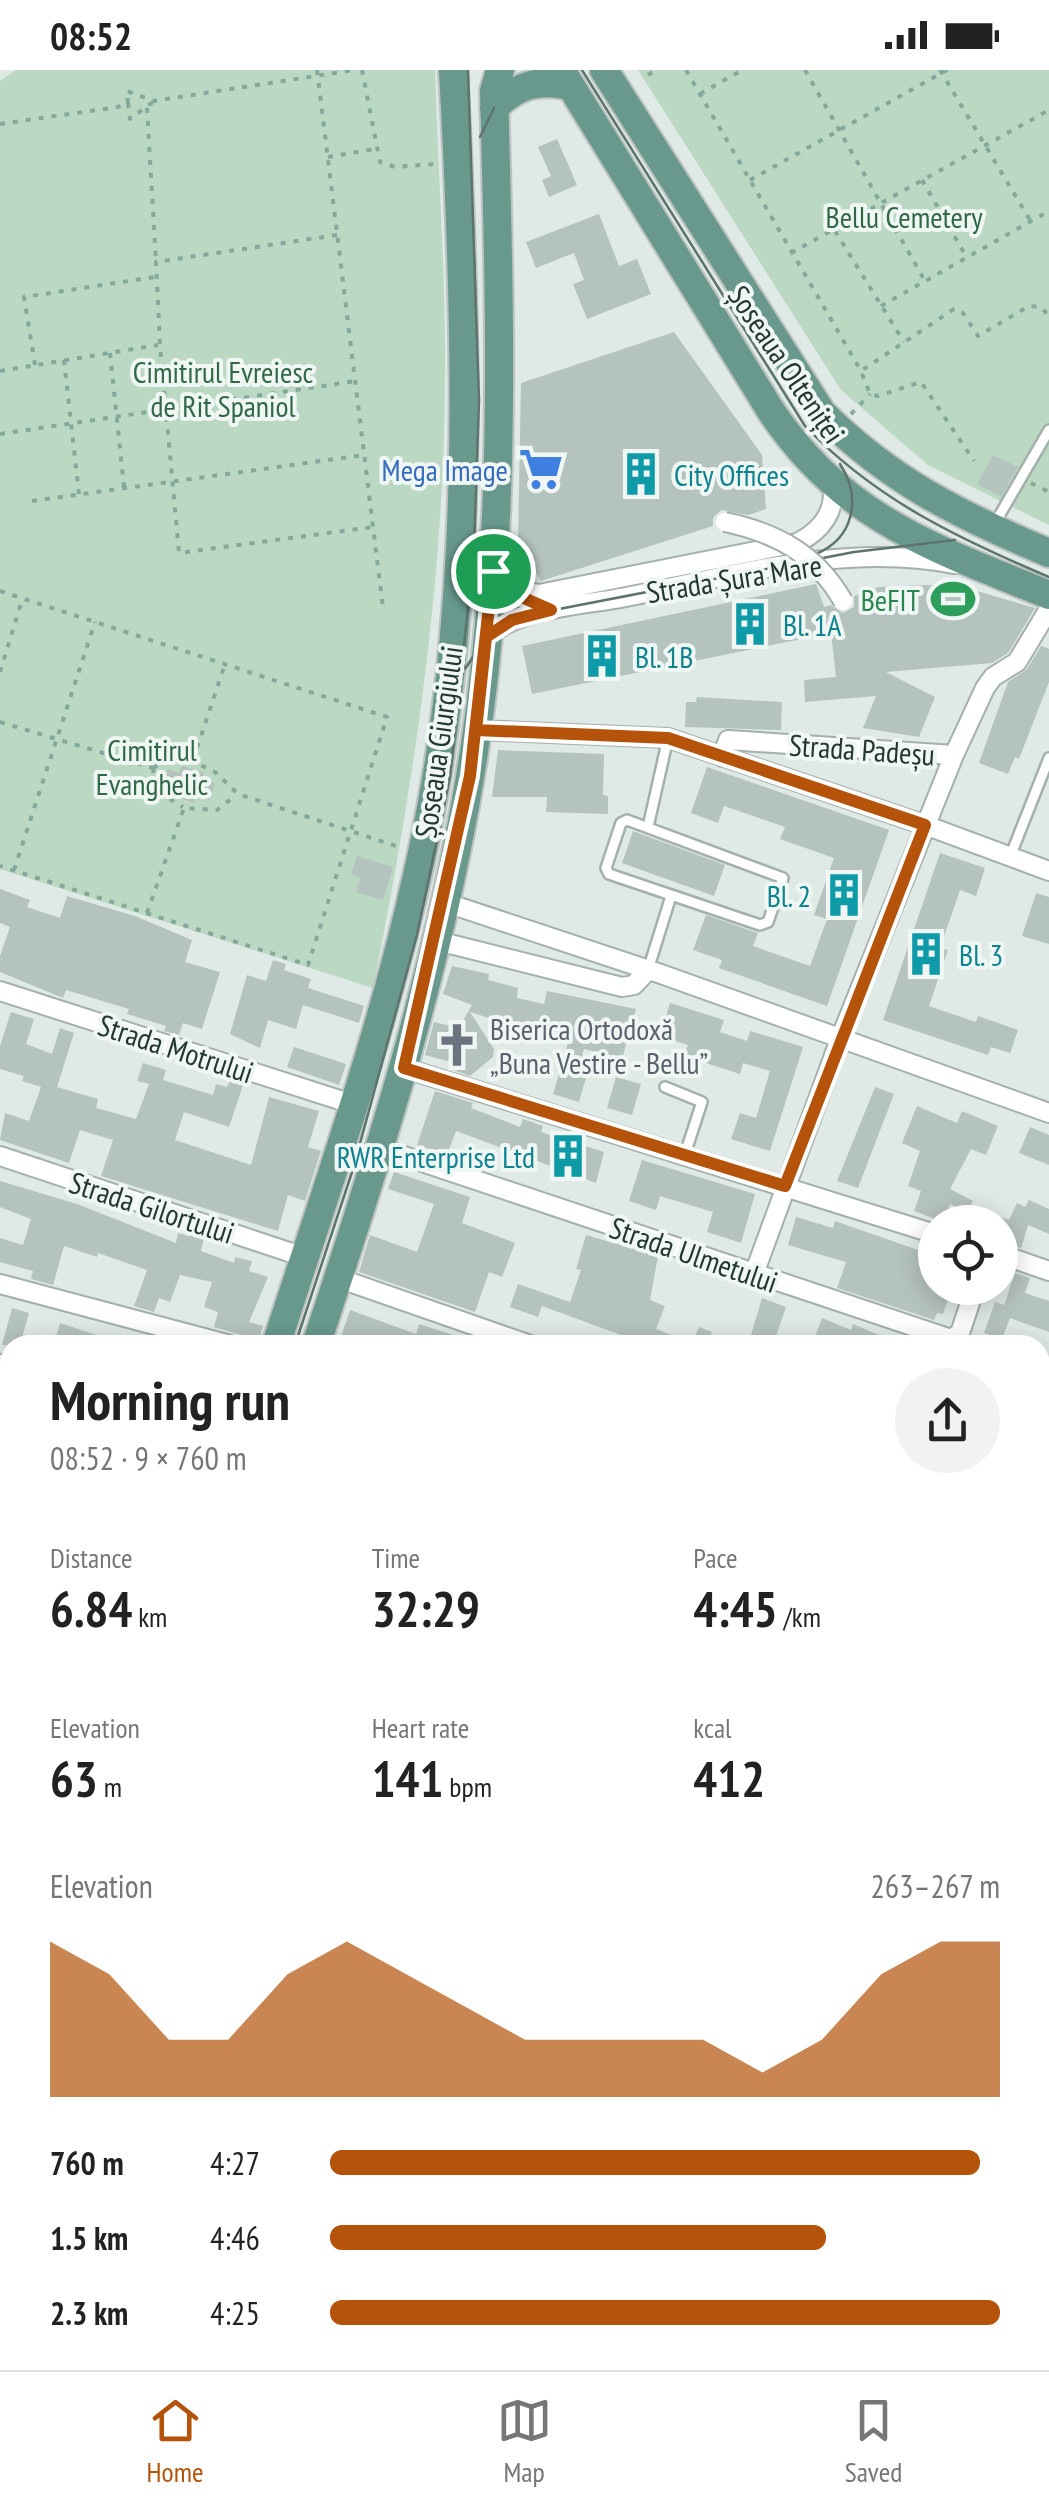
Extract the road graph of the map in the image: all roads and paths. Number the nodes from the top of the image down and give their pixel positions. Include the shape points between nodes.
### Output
1 (354, 70) edge
2 (362, 70) edge
3 (453, 70) edge
4 (500, 70) edge
5 (604, 70) edge
6 (657, 70) edge
7 (686, 70) edge
8 (742, 70) edge
9 (805, 70) edge
10 (943, 71) edge
11 (317, 73) edge
12 (648, 75) dead end
13 (566, 78) edge
14 (700, 94) junction
15 (154, 101) junction
16 (128, 104) junction
17 (147, 108) junction
18 (494, 108) junction
19 (1049, 110) edge
20 (0, 124) edge
21 (840, 130) junction
22 (985, 146) junction
23 (375, 149) junction
24 (328, 157) junction
25 (457, 163) junction
26 (750, 180) junction
27 (922, 180) junction
28 (880, 203) junction
29 (1049, 211) edge
30 (1030, 221) junction
31 (834, 229) junction
32 (337, 235) junction
33 (791, 253) junction
34 (967, 258) junction
35 (156, 262) junction
36 (155, 277) junction
37 (925, 282) junction
38 (882, 306) junction
39 (1049, 316) edge
40 (904, 342) junction
41 (160, 345) junction
42 (110, 353) junction
43 (64, 360) junction
44 (34, 365) junction
45 (0, 371) edge
46 (861, 372) junction
47 (356, 381) junction
48 (166, 409) junction
49 (116, 416) junction
50 (70, 424) junction
51 (1049, 430) edge
52 (0, 434) edge
53 (364, 455) junction
54 (974, 461) dead end
55 (172, 480) junction
56 (832, 483) junction
57 (124, 487) junction
58 (79, 494) junction
59 (32, 501) dead end
60 (725, 522) dead end
61 (373, 527) junction
62 (992, 528) junction
63 (1049, 553) edge
64 (988, 571) junction
65 (503, 580) junction
66 (0, 592) edge
67 (1049, 595) edge
68 (23, 599) junction
69 (843, 601) dead end
70 (383, 608) dead end
71 (1049, 609) edge
72 (551, 610) junction
73 (95, 622) junction
74 (486, 637) junction
75 (225, 664) junction
76 (0, 672) edge
77 (0, 722) edge
78 (476, 730) junction
79 (668, 738) junction
80 (56, 739) junction
81 (954, 755) junction
82 (722, 756) junction
83 (1049, 758) edge
84 (192, 762) junction
85 (152, 768) junction
86 (238, 794) junction
87 (184, 808) junction
88 (925, 825) junction
89 (648, 827) junction
90 (351, 831) junction
91 (401, 848) dead end
92 (1010, 857) junction
93 (0, 866) edge
94 (14, 870) junction
95 (1049, 871) edge
96 (671, 896) junction
97 (444, 902) junction
98 (147, 913) junction
99 (434, 940) junction
100 (648, 970) junction
101 (0, 991) edge
102 (840, 1040) junction
103 (404, 1068) junction
104 (665, 1087) dead end
105 (352, 1104) junction
106 (1049, 1113) edge
107 (380, 1148) junction
108 (685, 1154) junction
109 (0, 1156) edge
110 (785, 1186) junction
111 (918, 1229) edge
112 (304, 1257) junction
113 (1018, 1260) edge
114 (1049, 1271) edge
115 (754, 1274) junction
116 (338, 1278) junction
117 (0, 1284) edge
118 (969, 1305) edge
119 (192, 1335) edge
120 (279, 1335) edge
121 (319, 1335) edge
122 (501, 1335) edge
123 (936, 1335) edge
124 (957, 1335) edge

1 - 11 path
2 - 23 path
3 - 25 main road, Șoseaua Giurgiului
4 - 18 main road, Șoseaua Giurgiului
5 - 62 main road, Șoseaua Olteniței via 822,413 898,479
6 - 12 path
7 - 14 path
8 - 14 path
9 - 21 path
10 - 21 path
10 - 22 path
11 - 15 path
11 - 24 path
13 - 18 main road via 521,86
13 - 56 main road, Șoseaua Olteniței via 771,411
14 - 26 path
15 - 16 path via 127,91
15 - 17 path
16 - 17 path via 130,119
16 - 20 path
17 - 35 path
18 - 65 main road, Șoseaua Giurgiului
19 - 22 path
21 - 26 path
21 - 28 path
22 - 27 path
22 - 30 path
23 - 24 path
23 - 25 path via 380,162 395,167
24 - 32 path
25 - 105 main road, Șoseaua Giurgiului via 462,464 444,727 417,872
26 - 33 path
27 - 28 path
27 - 34 path
28 - 31 path
28 - 37 path
29 - 30 path
30 - 34 path
31 - 33 path
31 - 38 path
32 - 35 path
32 - 47 path
33 - 46 path
34 - 37 path
35 - 36 path
36 - 41 path
36 - 44 path via 24,298
37 - 38 path
38 - 40 path
39 - 40 path via 1029,306 978,336 954,309
40 - 46 path
41 - 42 path
41 - 48 path
42 - 43 path
42 - 49 path
43 - 44 path
43 - 50 path
44 - 45 path
46 - 54 path via 870,394 878,396 921,382
47 - 48 path
47 - 53 path
48 - 49 path
48 - 55 path
49 - 50 path
49 - 57 path
50 - 52 path
50 - 58 path
51 - 62 lane
53 - 55 path
53 - 61 path
55 - 57 path
55 - 61 path via 180,553
56 - 64 main road, Șoseaua Olteniței via 887,523
56 - 65 street, Strada Șura Mare via 826,520 797,543 539,594
57 - 58 path
58 - 59 path
60 - 69 street, bridge via 758,529 802,552
61 - 70 path
62 - 63 main road, Șoseaua Olteniței
64 - 67 main road, Șoseaua Olteniței
64 - 72 street, Strada Șura Mare via 915,559 791,564
65 - 72 street
65 - 74 main road, Șoseaua Giurgiului
66 - 68 path
68 - 73 path
68 - 76 path
71 - 81 street, Strada Padeșu via 1018,662 985,688
72 - 74 street, Strada Șura Mare via 512,620
73 - 75 path
73 - 80 path
74 - 78 main road, Șoseaua Giurgiului
75 - 84 path
75 - 90 path via 387,717
77 - 80 path
78 - 79 street, Strada Padeșu
78 - 97 main road, Șoseaua Giurgiului
79 - 82 street, Strada Padeșu
79 - 89 lane
80 - 85 path
80 - 94 path
81 - 82 street, Strada Padeșu via 728,740
81 - 88 street, Strada Padeșu
82 - 88 street, Strada Padeșu
83 - 92 lane
84 - 85 path via 168,759
84 - 86 path
85 - 87 path via 156,792
86 - 87 path via 217,810
86 - 90 path
87 - 98 path
88 - 92 street, Strada Padeșu
88 - 102 street, Strada Padeșu
89 - 96 lane via 621,823 606,872
89 - 96 lane via 779,876 784,884 768,922 760,925
90 - 91 path
90 - 98 path via 308,965
92 - 95 street, Strada Padeșu
93 - 94 path
94 - 98 path
96 - 100 lane
97 - 99 main road, Șoseaua Giurgiului
97 - 100 street
99 - 100 street via 622,986 634,985
99 - 103 main road, Șoseaua Giurgiului
100 - 102 street
101 - 105 street, Strada Motrului
102 - 106 street
102 - 110 street, Strada Padeșu
103 - 107 main road, Șoseaua Giurgiului
103 - 108 street
104 - 108 lane via 702,1102
105 - 112 main road, Șoseaua Giurgiului
107 - 115 street, Strada Ulmetului
107 - 116 main road, Șoseaua Giurgiului
108 - 110 street
109 - 112 street, Strada Gilortului
110 - 111 street
110 - 115 street, Strada Padeșu
112 - 120 main road, Șoseaua Giurgiului
113 - 114 street
115 - 123 street, Strada Ulmetului
116 - 121 main road, Șoseaua Giurgiului
116 - 122 street
117 - 119 street
118 - 124 street, Strada Ulmetului

